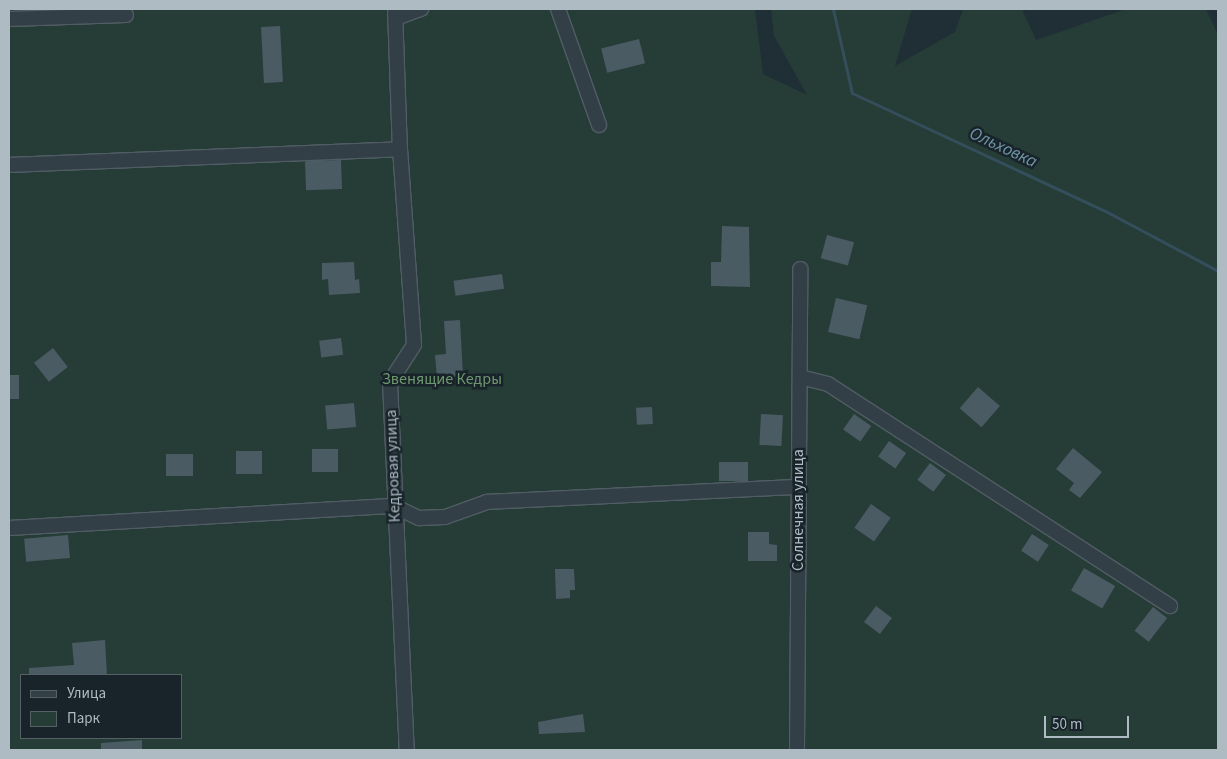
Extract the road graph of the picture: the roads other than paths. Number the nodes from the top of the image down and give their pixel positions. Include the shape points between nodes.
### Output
1 (421, 9) edge
2 (558, 9) edge
3 (395, 13) edge
4 (126, 15) dead end
5 (9, 19) edge
6 (599, 125) dead end
7 (400, 149) junction
8 (9, 165) edge
9 (800, 269) dead end
10 (800, 377) junction
11 (798, 487) junction
12 (394, 506) junction
13 (9, 528) edge
14 (1170, 606) dead end
15 (406, 750) edge
16 (797, 750) edge

1 - 3 street
2 - 6 street
3 - 7 street, Кедровая улица
4 - 5 street
7 - 8 street
7 - 12 street, Кедровая улица via 414,345 390,382
9 - 10 street, Солнечная улица
10 - 11 street, Солнечная улица
10 - 14 street via 828,384
11 - 12 street via 488,502 445,517 420,518
11 - 16 street, Солнечная улица
12 - 13 street
12 - 15 street, Кедровая улица

